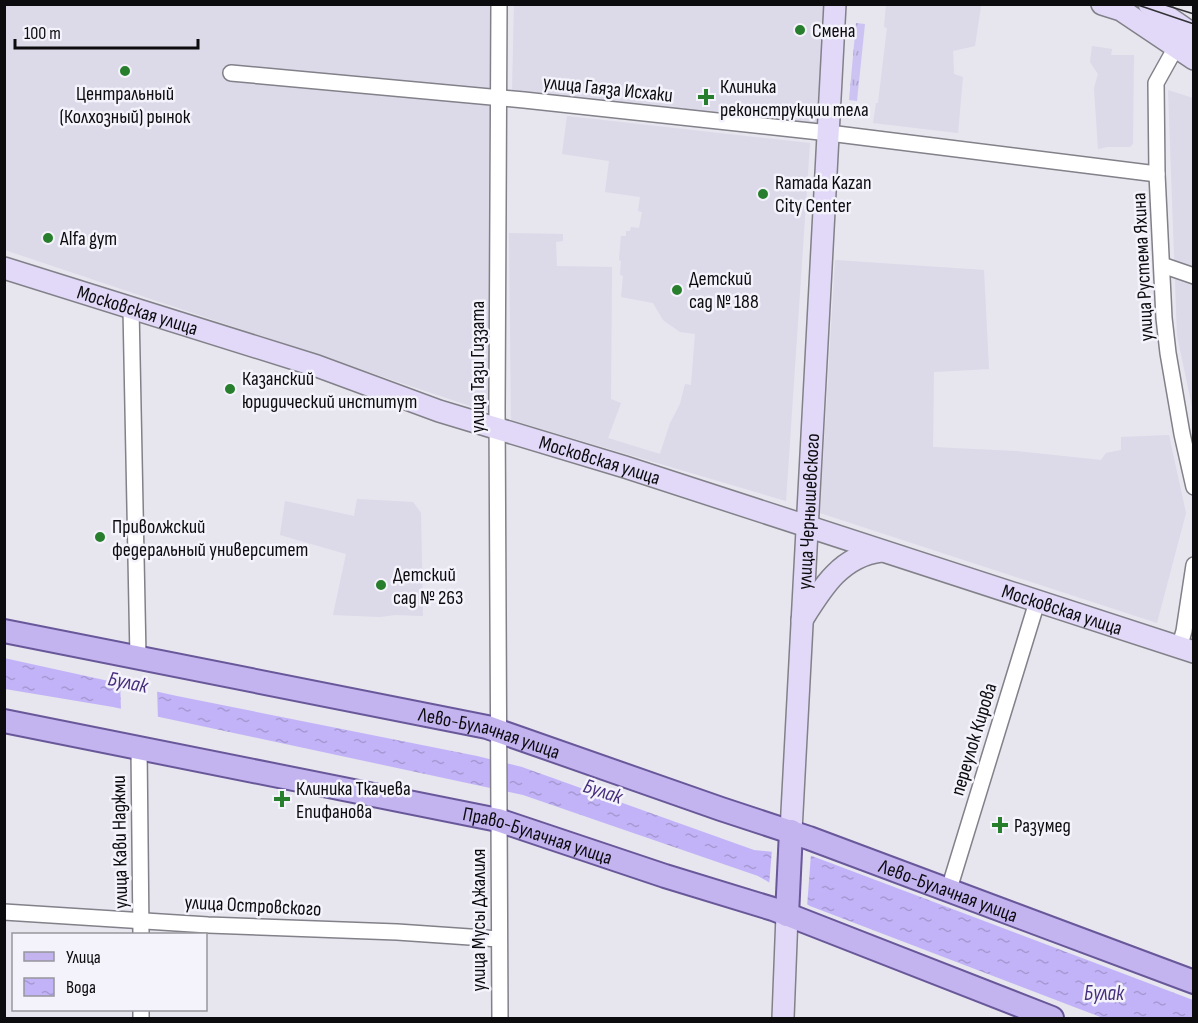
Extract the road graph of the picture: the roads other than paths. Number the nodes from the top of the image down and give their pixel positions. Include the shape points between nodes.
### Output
1 (499, 4) edge
2 (835, 4) edge
3 (1102, 4) edge
4 (1149, 4) edge
5 (1194, 35) edge
6 (1185, 53) edge
7 (231, 73) dead end
8 (499, 98) junction
9 (830, 133) junction
10 (1157, 174) junction
11 (1162, 265) junction
12 (4, 268) edge
13 (1194, 276) edge
14 (131, 308) junction
15 (498, 427) junction
16 (1194, 487) edge
17 (807, 526) junction
18 (881, 551) junction
19 (1194, 565) edge
20 (1036, 602) junction
21 (801, 620) junction
22 (4, 631) edge
23 (1186, 650) edge
24 (138, 657) junction
25 (4, 721) edge
26 (499, 737) junction
27 (139, 748) junction
28 (499, 814) junction
29 (791, 839) junction
30 (949, 890) junction
31 (787, 907) junction
32 (4, 912) edge
33 (141, 927) edge
34 (499, 939) junction
35 (1194, 982) edge
36 (500, 1018) edge
37 (783, 1018) edge
38 (1052, 1018) edge

1 - 8 street, улица Тази Гиззата
2 - 9 street, улица Чернышевского
3 - 6 street via 1121,10
4 - 5 street
6 - 10 street, улица Рустема Яхина via 1156,83
7 - 8 street, улица Гаяза Исхаки
8 - 9 street, улица Гаяза Исхаки
8 - 15 street, улица Тази Гиззата
9 - 10 street, улица Гаяза Исхаки
9 - 17 street, улица Чернышевского
10 - 11 street, улица Рустема Яхина
11 - 13 street
11 - 16 street, улица Рустема Яхина via 1168,353
12 - 14 street, Московская улица
14 - 15 street, Московская улица
14 - 24 street
15 - 17 street, Московская улица
15 - 26 street, улица Тази Гиззата
17 - 18 street, Московская улица
17 - 21 street, улица Чернышевского
18 - 20 street, Московская улица
18 - 21 street via 859,556 844,565
19 - 23 street via 1184,631
20 - 23 street, Московская улица
20 - 30 street, переулок Кирова
21 - 29 street, улица Чернышевского
22 - 24 main road, Лево-Булачная улица
24 - 26 main road, Лево-Булачная улица
25 - 27 main road, Право-Булачная улица
26 - 28 street, улица Тази Гиззата
26 - 29 main road, Лево-Булачная улица via 720,809
27 - 28 main road, Право-Булачная улица
27 - 33 street, улица Кави Наджми
28 - 31 main road, Право-Булачная улица
28 - 34 street, улица Мусы Джалиля
29 - 30 main road, Лево-Булачная улица
29 - 31 main road, улица Чернышевского
30 - 35 main road, Лево-Булачная улица
31 - 37 street, улица Чернышевского
31 - 38 main road, Право-Булачная улица
32 - 33 street, улица Островского
33 - 34 street, улица Островского via 208,925
34 - 36 street, улица Мусы Джалиля

